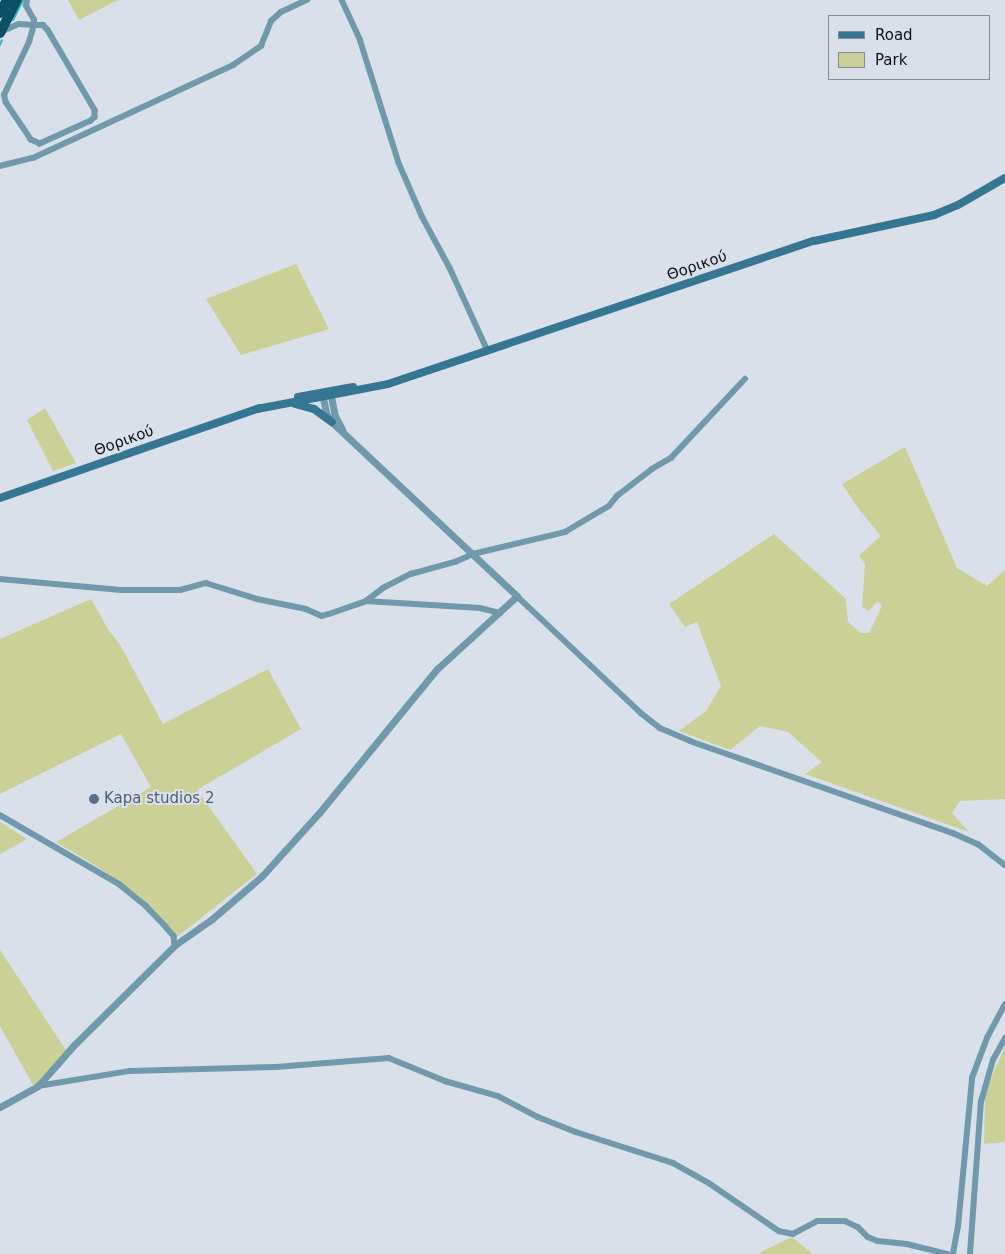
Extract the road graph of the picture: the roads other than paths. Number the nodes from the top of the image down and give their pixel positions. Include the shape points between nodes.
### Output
1 (7, 0) edge
2 (17, 0) edge
3 (27, 0) edge
4 (307, 0) edge
5 (342, 0) edge
6 (0, 13) edge
7 (34, 25) junction
8 (0, 34) edge
9 (0, 166) edge
10 (1005, 178) edge
11 (488, 351) junction
12 (745, 379) dead end
13 (327, 394) junction
14 (281, 404) junction
15 (257, 409) junction
16 (332, 422) junction
17 (345, 433) junction
18 (0, 498) edge
19 (473, 554) junction
20 (0, 579) edge
21 (517, 596) junction
22 (366, 600) junction
23 (500, 613) junction
24 (0, 815) edge
25 (1005, 865) edge
26 (175, 945) junction
27 (1005, 1004) edge
28 (1005, 1038) edge
29 (38, 1086) junction
30 (0, 1108) edge
31 (948, 1254) edge
32 (954, 1254) edge
33 (970, 1254) edge

1 - 6 highway
2 - 8 highway
3 - 7 street via 26,6
4 - 9 street via 280,12 271,21 261,46 233,65 42,154
5 - 11 street via 360,39 399,163
7 - 7 street via 4,95 31,140 40,144 91,121 96,110 48,30 43,25
7 - 8 street via 13,26
10 - 11 main road, Θορικού via 939,213 814,241
11 - 13 main road, Θορικού via 396,380
12 - 19 street via 671,458 652,468 608,506 565,532
13 - 14 main road, Θορικού
13 - 15 main road, Θορικού
13 - 16 street via 326,413
13 - 17 street
14 - 15 main road, Θορικού
14 - 16 main road via 314,409
15 - 18 main road, Θορικού
16 - 17 street
17 - 19 street
19 - 21 street
19 - 22 street via 411,574
20 - 22 street via 121,590 180,590 206,584 322,616
21 - 23 street
21 - 25 street via 660,728 961,836 987,850
22 - 23 street via 480,608
23 - 26 street via 437,669 319,813 262,876 212,919
24 - 26 street via 119,884 166,927 174,936
26 - 29 street via 74,1045
27 - 32 street via 987,1038 972,1078
28 - 33 street via 993,1060 981,1102
29 - 30 street
29 - 31 street via 130,1071 276,1067 389,1058 445,1082 498,1096 576,1132 673,1163 709,1183 779,1231 793,1234 817,1221 845,1221 878,1241

